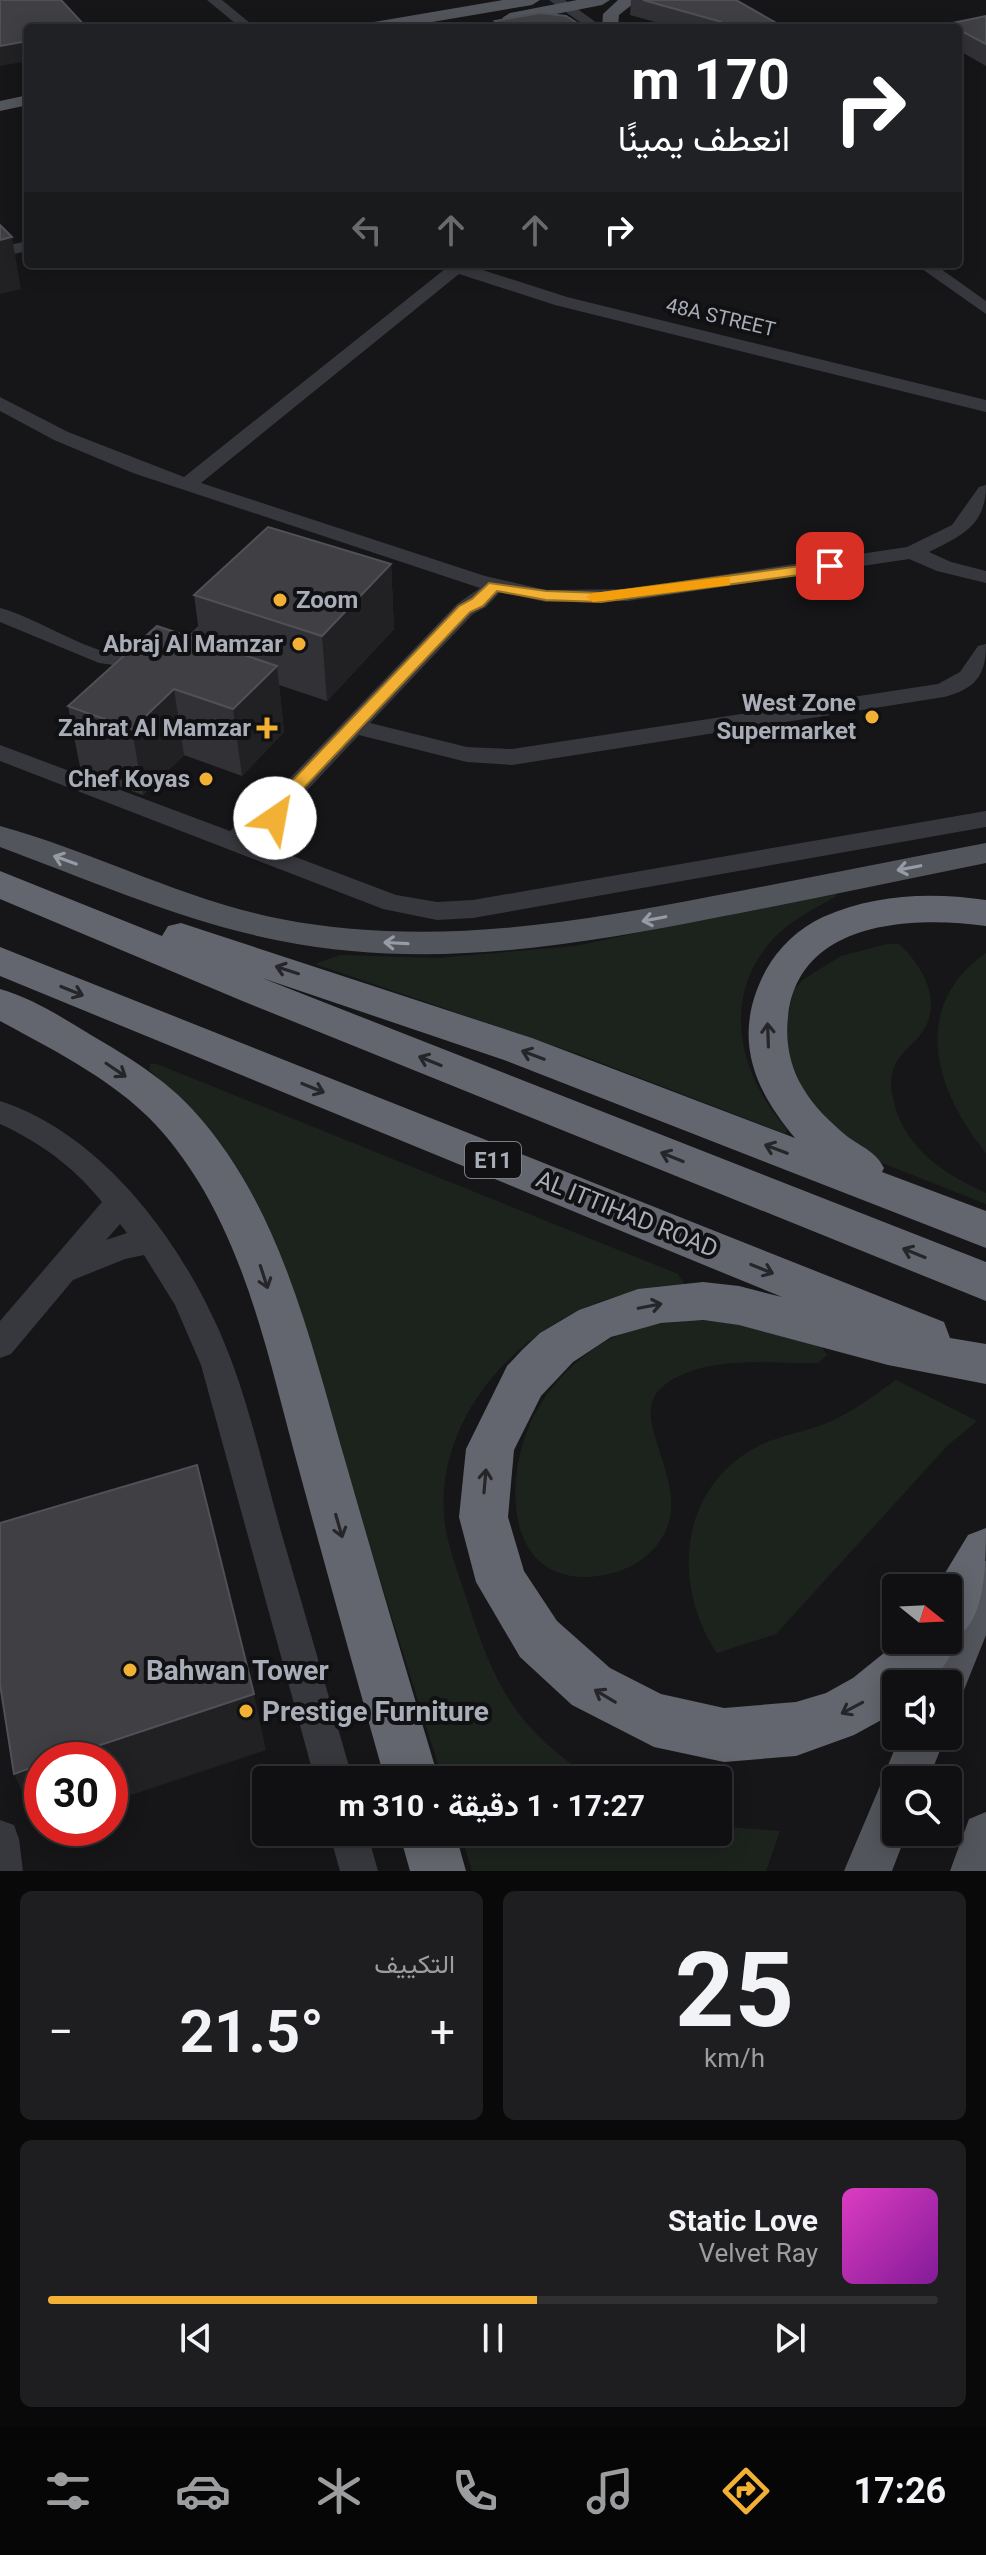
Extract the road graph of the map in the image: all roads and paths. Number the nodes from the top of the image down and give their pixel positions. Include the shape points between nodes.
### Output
1 (214, 0) edge
2 (490, 0) edge
3 (602, 0) edge
4 (630, 0) edge
5 (551, 3) edge
6 (435, 22) edge
7 (241, 24) edge
8 (413, 24) edge
9 (470, 24) edge
10 (513, 24) edge
11 (539, 24) edge
12 (569, 24) edge
13 (590, 24) edge
14 (609, 24) edge
15 (24, 89) edge
16 (0, 93) edge
17 (24, 101) edge
18 (0, 106) edge
19 (24, 247) edge
20 (0, 252) edge
21 (450, 268) edge
22 (458, 268) edge
23 (929, 268) edge
24 (952, 268) edge
25 (986, 293) edge
26 (986, 309) edge
27 (0, 403) edge
28 (986, 406) edge
29 (186, 485) junction
30 (986, 491) edge
31 (919, 550) junction
32 (986, 577) edge
33 (487, 584) junction
34 (239, 600) edge
35 (0, 614) edge
36 (986, 651) edge
37 (357, 720) junction
38 (0, 752) edge
39 (986, 819) edge
40 (0, 836) edge
41 (244, 844) junction
42 (986, 853) edge
43 (0, 881) edge
44 (986, 913) edge
45 (0, 961) edge
46 (0, 1003) edge
47 (0, 1112) edge
48 (121, 1201) junction
49 (982, 1229) edge
50 (151, 1241) junction
51 (63, 1271) junction
52 (986, 1282) edge
53 (0, 1344) edge
54 (986, 1361) edge
55 (986, 1552) edge
56 (986, 1581) edge
57 (962, 1592) edge
58 (920, 1654) edge
59 (950, 1670) edge
60 (330, 1766) edge
61 (408, 1766) edge
62 (882, 1836) edge
63 (986, 1836) edge
64 (0, 1839) edge
65 (352, 1846) edge
66 (431, 1846) edge
67 (4, 1871) edge
68 (359, 1871) edge
69 (438, 1871) edge
70 (868, 1871) edge
71 (974, 1871) edge

1 - 7 street
2 - 6 main road
3 - 5 main road
4 - 14 main road via 612,12
5 - 6 main road
5 - 9 main road
5 - 12 street
5 - 13 street
6 - 8 main road
10 - 11 main road
15 - 16 main road
17 - 18 main road
19 - 20 street
21 - 29 street
22 - 28 street, 48A STREET via 561,301
23 - 26 street
24 - 25 street
27 - 29 street via 99,453
29 - 33 street via 311,537
30 - 31 street via 959,529
31 - 32 street via 944,567
31 - 33 street via 615,596 546,596
33 - 37 street via 478,602 468,606
34 - 35 street via 181,652 138,666
36 - 37 street via 968,677 944,690 512,757 452,754 385,735
37 - 41 street via 275,809 273,822
38 - 41 street
39 - 41 street via 455,911 392,903
42 -> 40 main road via 574,934 495,943 415,944 325,937 240,920
49 -> 43 highway via 518,1049 71,899
52 -> 43 highway via 268,996
49 -> 44 highway via 861,1167 817,1135 779,1084 767,1030 778,980 804,948 833,929 866,916 916,908
45 -> 54 highway, AL ITTIHAD ROAD / E11
46 -> 61 highway via 146,1091 186,1130 224,1184 276,1313
47 - 48 street via 70,1150
48 - 50 street
48 - 51 street
50 - 51 street via 121,1247
50 - 60 street via 188,1299 217,1365
51 - 53 street
58 -> 54 highway via 879,1692 805,1727 745,1736 708,1734 638,1715 567,1669 509,1598 487,1538 483,1508 489,1449 512,1397 557,1346 586,1327 652,1304 741,1306 870,1342
55 - 57 highway
56 - 59 main road
62 - 70 main road
63 - 71 main road
64 - 67 street
65 - 68 street
66 - 69 highway

